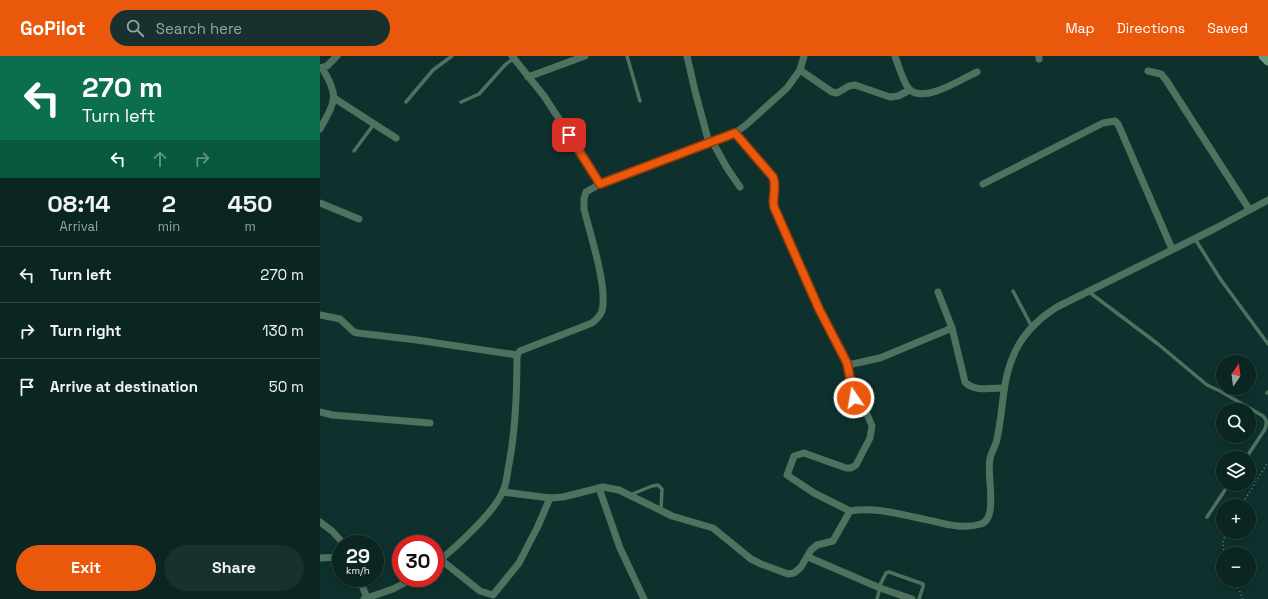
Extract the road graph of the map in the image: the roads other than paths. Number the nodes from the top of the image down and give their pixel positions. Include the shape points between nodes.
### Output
1 (337, 56) edge
2 (452, 56) edge
3 (585, 56) edge
4 (627, 56) edge
5 (687, 56) edge
6 (804, 56) edge
7 (895, 56) edge
8 (1263, 56) edge
9 (513, 58) edge
10 (1268, 61) edge
11 (321, 68) edge
12 (800, 70) junction
13 (1148, 71) dead end
14 (976, 72) dead end
15 (528, 76) junction
16 (910, 90) junction
17 (334, 98) junction
18 (640, 101) dead end
19 (406, 102) dead end
20 (461, 102) dead end
21 (374, 124) junction
22 (320, 128) edge
23 (735, 133) junction
24 (396, 138) dead end
25 (711, 142) junction
26 (354, 151) dead end
27 (600, 184) junction
28 (983, 184) dead end
29 (740, 187) dead end
30 (1268, 200) edge
31 (320, 203) edge
32 (1249, 209) junction
33 (359, 219) dead end
34 (1195, 239) junction
35 (1172, 249) junction
36 (1013, 291) dead end
37 (938, 292) dead end
38 (1089, 292) junction
39 (320, 315) edge
40 (1032, 327) junction
41 (952, 328) junction
42 (1268, 344) edge
43 (517, 355) junction
44 (848, 365) junction
45 (1004, 388) junction
46 (320, 412) edge
47 (430, 423) dead end
48 (1250, 451) edge
49 (599, 488) junction
50 (1224, 491) edge
51 (503, 492) junction
52 (629, 495) junction
53 (550, 498) junction
54 (661, 511) junction
55 (850, 511) junction
56 (1207, 517) dead end
57 (320, 522) edge
58 (336, 535) edge
59 (444, 555) edge
60 (332, 557) edge
61 (808, 557) junction
62 (320, 558) edge
63 (444, 566) edge
64 (362, 587) edge
65 (397, 587) edge
66 (880, 587) junction
67 (480, 591) junction
68 (365, 599) edge
69 (476, 599) edge
70 (644, 599) edge
71 (877, 599) edge
72 (912, 599) edge
73 (919, 599) edge

1 - 11 street
2 - 19 lane via 433,70
3 - 15 street
4 - 18 lane
5 - 25 street
6 - 12 street
7 - 16 street
8 - 10 main road
9 - 15 street
9 - 20 lane via 480,94
11 - 17 street via 331,82
12 - 16 street via 837,93 855,85 890,97
12 - 23 street via 787,88
13 - 32 street via 1161,74 1166,80
14 - 16 street via 931,94 918,94
15 - 27 street via 544,96
17 - 21 street
17 - 22 street
21 - 24 street
21 - 26 lane
23 - 25 street
23 - 44 street via 773,177 775,182 772,201 778,219
25 - 27 street
25 - 29 street
27 - 43 street via 586,192 584,209 601,282 602,311 598,319 520,351
28 - 35 street via 1096,126 1115,121
30 - 32 street
31 - 33 street
32 - 34 street
34 - 35 street
34 - 42 lane via 1221,280
35 - 38 street
36 - 40 lane
37 - 41 street
38 - 40 street via 1044,316
38 - 48 lane via 1207,385 1263,416 1267,424
39 - 43 street via 340,319 358,333
40 - 45 street via 1012,357
41 - 44 street via 880,358
41 - 45 street via 968,386
43 - 51 street via 516,416
44 - 55 street via 854,398 867,414 872,426 870,438 856,465 846,468 804,453 794,456 787,475 814,493
45 - 55 street via 997,440 990,459 989,517 982,524 962,527 870,509
46 - 47 street
49 - 52 street via 609,487
49 - 53 street
49 - 70 street via 620,548
50 - 56 lane
51 - 53 street
51 - 59 street via 476,526
52 - 54 street
52 - 54 lane via 658,485 662,489
53 - 67 street via 519,563 508,578 493,595
54 - 61 street via 713,528 751,559 782,573 794,573
55 - 61 street via 833,541 817,545
57 - 58 street
60 - 62 street
61 - 66 street
63 - 67 street
64 - 68 street
65 - 68 street
66 - 71 lane
66 - 72 street
66 - 73 lane via 886,573 889,572 923,584
67 - 69 street

